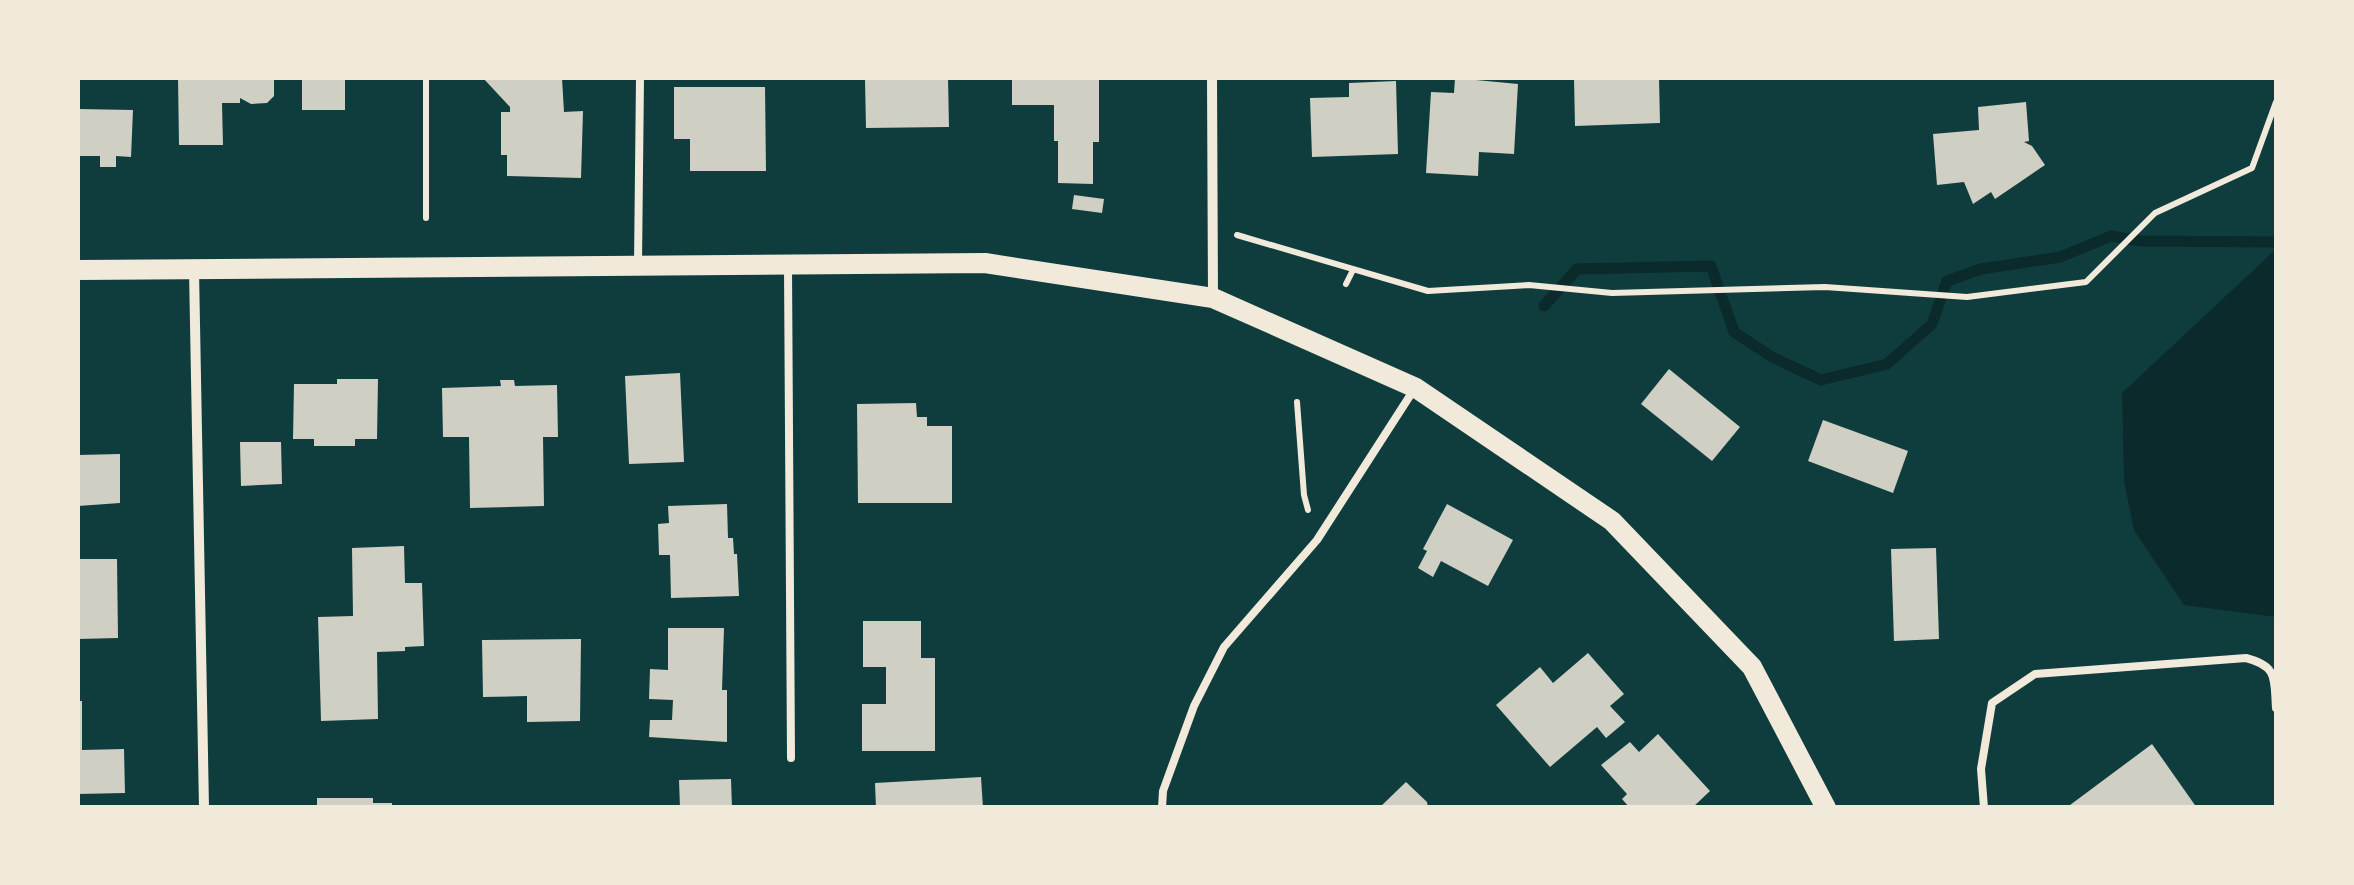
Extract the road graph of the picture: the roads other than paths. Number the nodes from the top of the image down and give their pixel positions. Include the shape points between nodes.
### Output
1 (640, 78) edge
2 (1212, 78) edge
3 (788, 263) junction
4 (638, 264) junction
5 (194, 269) junction
6 (78, 270) edge
7 (1212, 298) junction
8 (1416, 388) junction
9 (2276, 708) edge
10 (791, 758) dead end
11 (204, 808) edge
12 (1162, 808) edge
13 (1826, 808) edge
14 (1984, 808) edge

1 - 4 lane
2 - 7 street
3 - 4 main road
3 - 7 main road via 985,263
3 - 10 lane
4 - 5 main road
5 - 6 main road
5 - 11 street
7 - 8 main road
8 - 12 lane via 1316,540 1224,646 1194,706
8 - 13 main road via 1612,521 1752,667
9 - 14 lane via 2274,674 2264,662 2246,658 2036,674 1992,703 1981,769

